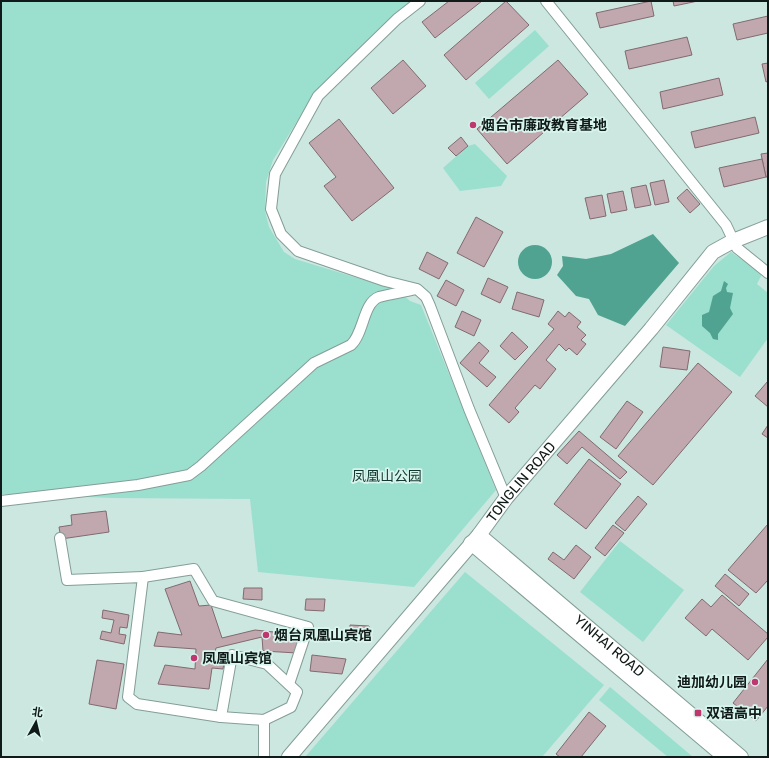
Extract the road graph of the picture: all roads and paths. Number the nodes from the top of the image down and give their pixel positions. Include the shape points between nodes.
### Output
1 (420, 1) edge
2 (546, 1) edge
3 (768, 227) edge
4 (733, 241) junction
5 (768, 273) edge
6 (417, 289) junction
7 (506, 498) junction
8 (1, 501) edge
9 (60, 538) dead end
10 (475, 539) junction
11 (143, 577) junction
12 (289, 684) junction
13 (221, 716) junction
14 (264, 720) junction
15 (264, 757) edge
16 (289, 757) edge
17 (725, 757) edge
18 (741, 757) edge

1 - 6 street via 397,19 318,96 275,174 271,208 281,234 298,251 385,281
2 - 4 street via 726,225
3 - 4 street, TONGLIN ROAD
4 - 5 street via 737,248
4 - 7 street, TONGLIN ROAD via 713,252
6 - 7 street via 426,297
6 - 8 street via 379,297 373,301 356,341 314,363 189,475 138,485
7 - 10 street, TONGLIN ROAD
9 - 11 street via 66,580
10 - 16 street, TONGLIN ROAD
10 - 17 street, YINHAI ROAD
10 - 18 street, YINHAI ROAD
11 - 12 street via 194,569 213,601 308,627
11 - 13 street via 128,697 137,704
12 - 13 street via 267,664 232,655
12 - 14 street via 297,692 292,707
13 - 14 street
14 - 15 street

